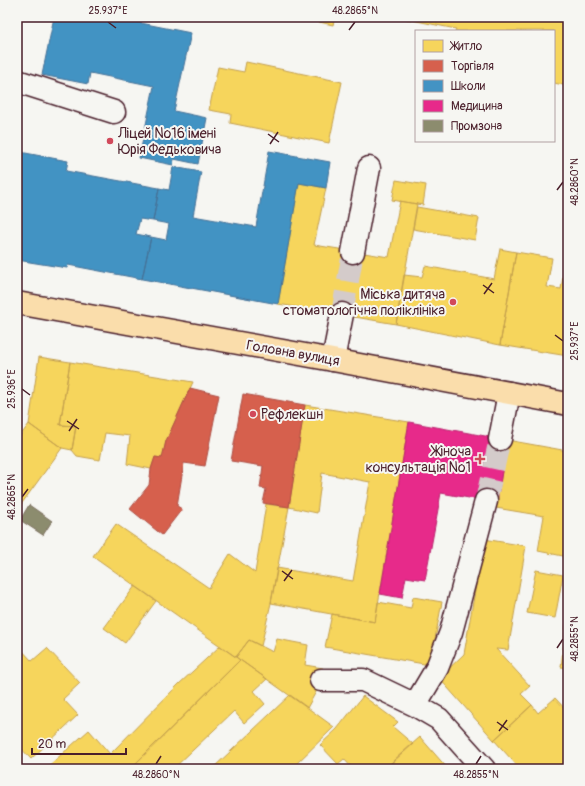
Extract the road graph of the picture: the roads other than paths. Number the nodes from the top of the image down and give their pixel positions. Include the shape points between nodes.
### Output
1 (17, 81) edge
2 (114, 112) dead end
3 (369, 168) dead end
4 (353, 252) tunnel mouth
5 (17, 303) edge
6 (342, 314) tunnel mouth
7 (333, 360) junction
8 (509, 393) junction
9 (568, 404) edge
10 (500, 439) tunnel mouth
11 (486, 501) tunnel mouth
12 (321, 680) dead end
13 (415, 705) junction
14 (484, 769) edge

1 - 2 lane
3 - 4 lane
5 - 7 main road, Головна вулиця
6 - 7 lane
7 - 8 main road, Головна вулиця
8 - 9 main road, Головна вулиця
8 - 10 lane
11 - 13 lane via 451,632 437,668
12 - 13 lane via 363,680
13 - 14 lane via 439,719

